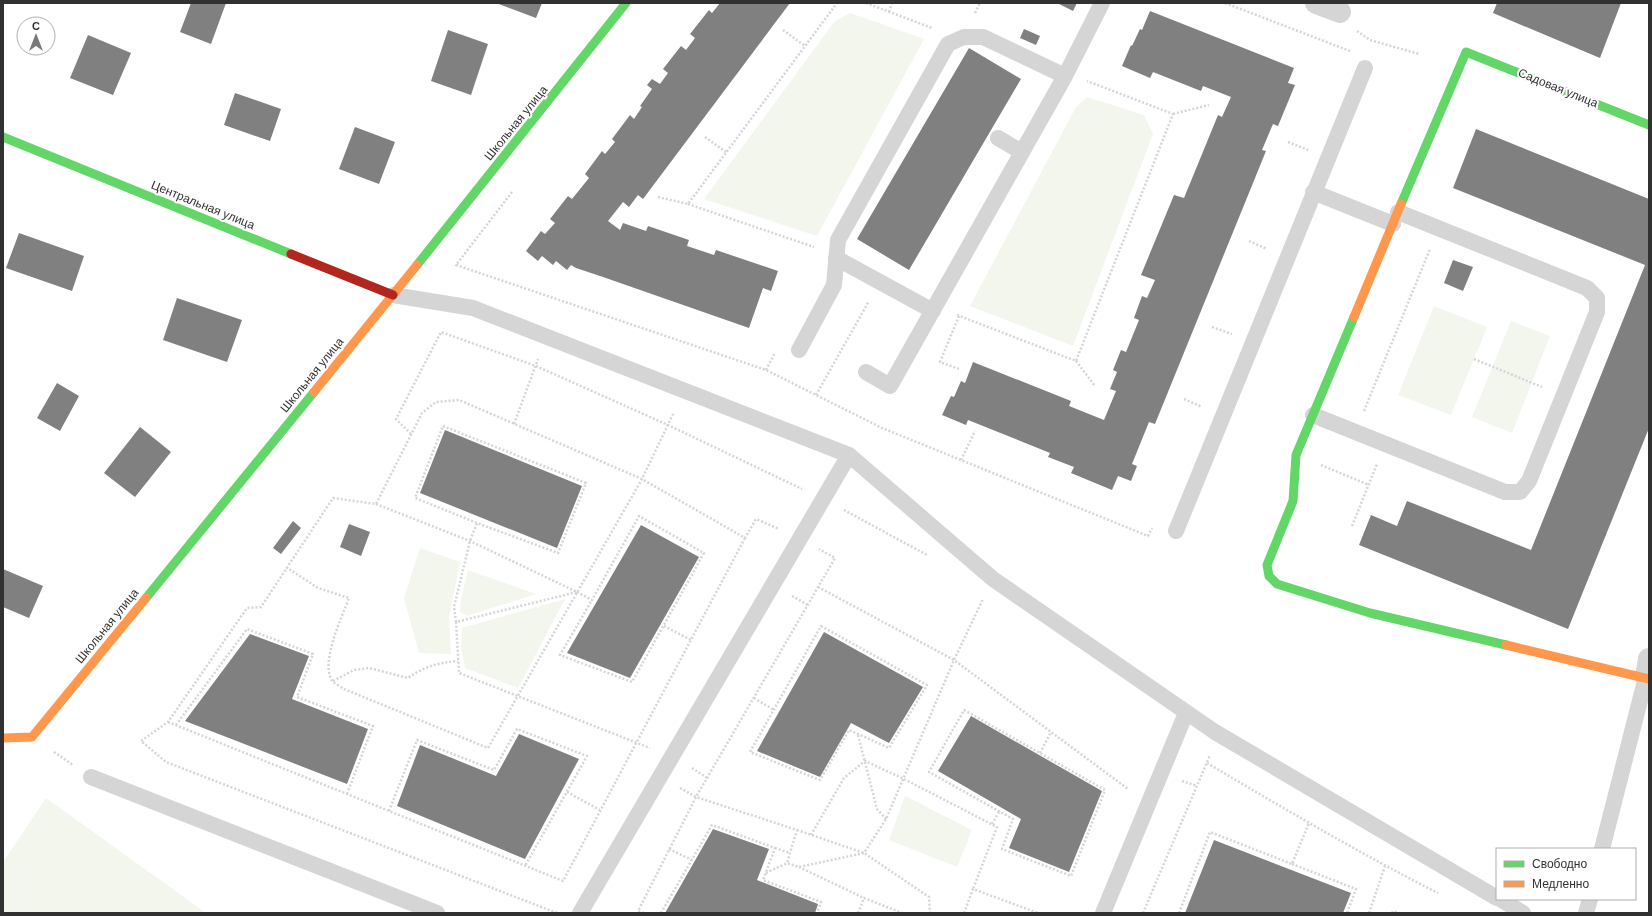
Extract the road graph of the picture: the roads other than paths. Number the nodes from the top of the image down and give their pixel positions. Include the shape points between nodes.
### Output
1 (626, 3) edge
2 (1102, 3) edge
3 (1316, 3) edge
4 (1340, 12) road end
5 (1365, 68) dead end
6 (1065, 76) junction
7 (1649, 125) edge
8 (3, 137) edge
9 (998, 138) dead end
10 (1022, 152) junction
11 (1313, 192) junction
12 (1395, 218) junction
13 (836, 258) junction
14 (393, 294) junction
15 (933, 311) junction
16 (799, 350) dead end
17 (866, 372) dead end
18 (1313, 415) junction
19 (849, 455) junction
20 (1176, 531) dead end
21 (1648, 672) edge
22 (1186, 712) junction
23 (3, 738) edge
24 (91, 777) road end
25 (1602, 848) edge
26 (1496, 897) edge
27 (1501, 900) edge
28 (1590, 900) edge
29 (437, 913) edge
30 (580, 913) edge
31 (1104, 913) edge
32 (1524, 913) edge
33 (1586, 913) edge

1 - 14 street, Школьная улица
2 - 6 lane
3 - 4 street
5 - 11 lane
6 - 10 lane
6 - 13 lane via 982,37 964,37 948,44 838,240
7 - 12 street, Садовая улица via 1466,52
8 - 14 street, Центральная улица
9 - 10 lane
10 - 15 lane
11 - 12 lane
11 - 20 lane
12 - 18 street
12 - 18 lane via 1438,228 1587,288 1597,298 1597,312 1529,481 1520,492 1505,492
13 - 15 lane
13 - 16 lane via 834,285
14 - 19 lane via 473,308
14 - 23 street, Школьная улица via 32,737
15 - 17 lane via 890,386
18 - 21 street via 1296,455 1293,501 1267,565 1269,576 1277,584 1370,612
19 - 22 lane via 993,580
19 - 30 lane
21 - 25 lane
22 - 26 lane via 1219,735
22 - 31 lane
24 - 29 lane
27 - 32 lane
28 - 33 lane

